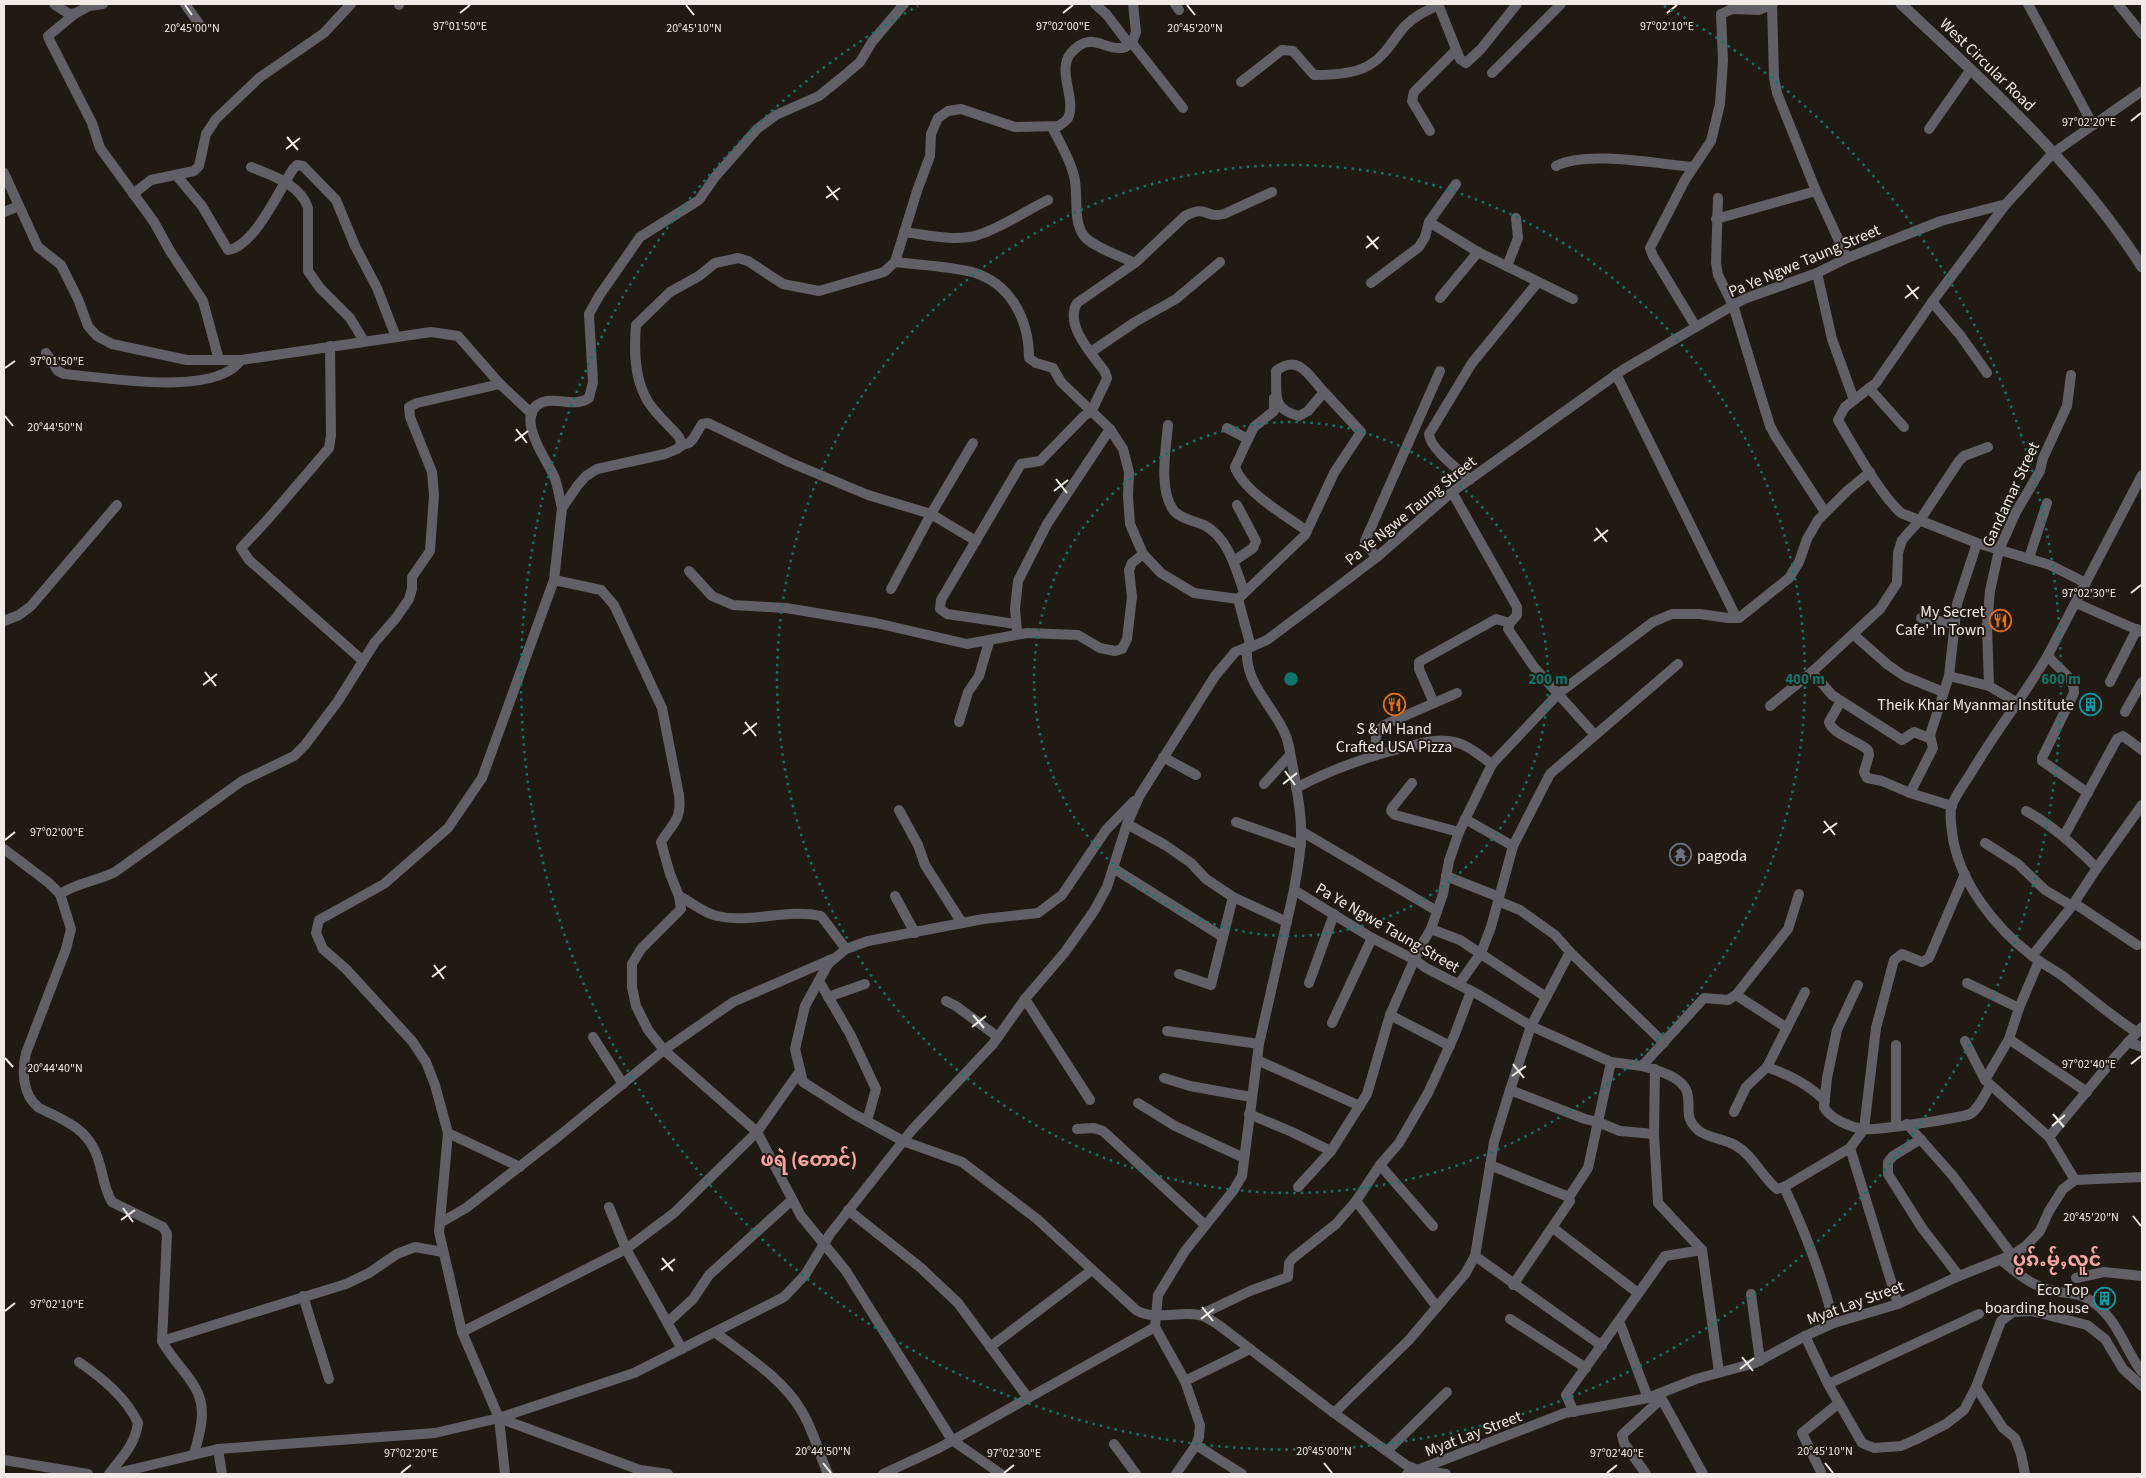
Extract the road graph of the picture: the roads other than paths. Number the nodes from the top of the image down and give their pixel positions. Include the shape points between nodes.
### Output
1 (54, 4) edge
2 (103, 4) edge
3 (185, 4) edge
4 (351, 4) edge
5 (904, 4) edge
6 (1095, 4) edge
7 (1133, 4) edge
8 (1438, 4) edge
9 (1517, 4) edge
10 (1561, 4) edge
11 (1773, 4) edge
12 (1901, 4) edge
13 (2028, 4) edge
14 (2118, 4) edge
15 (76, 13) junction
16 (202, 28) dead end
17 (2142, 34) edge
18 (1130, 44) junction
19 (1456, 50) junction
20 (1971, 69) junction
21 (1492, 73) dead end
22 (1241, 82) dead end
23 (2142, 91) edge
24 (1183, 108) dead end
25 (2093, 124) junction
26 (1052, 127) junction
27 (1929, 129) dead end
28 (1430, 131) dead end
29 (2054, 153) junction
30 (1556, 166) dead end
31 (251, 167) dead end
32 (1693, 167) junction
33 (4, 173) edge
34 (176, 175) junction
35 (284, 182) junction
36 (1456, 184) dead end
37 (1816, 191) junction
38 (1272, 192) dead end
39 (132, 194) junction
40 (1718, 198) dead end
41 (1048, 200) dead end
42 (2006, 204) junction
43 (19, 206) junction
44 (4, 212) edge
45 (1516, 218) dead end
46 (1716, 219) junction
47 (1429, 222) junction
48 (904, 232) junction
49 (1478, 252) junction
50 (1847, 258) junction
51 (895, 262) junction
52 (1220, 262) dead end
53 (1135, 263) junction
54 (1506, 266) junction
55 (2142, 267) edge
56 (1817, 273) junction
57 (1538, 282) junction
58 (1371, 283) dead end
59 (1440, 298) dead end
60 (1573, 299) dead end
61 (1932, 302) junction
62 (1733, 305) junction
63 (1696, 327) junction
64 (396, 337) junction
65 (364, 341) junction
66 (330, 346) junction
67 (1091, 352) junction
68 (46, 353) dead end
69 (219, 360) junction
70 (241, 360) junction
71 (1440, 371) dead end
72 (1987, 373) dead end
73 (1616, 374) junction
74 (2071, 375) dead end
75 (1270, 377) dead end
76 (500, 384) junction
77 (1870, 388) junction
78 (1324, 392) junction
79 (1854, 400) junction
80 (1091, 412) junction
81 (532, 414) junction
82 (1168, 425) dead end
83 (1904, 427) dead end
84 (1227, 428) dead end
85 (1110, 429) junction
86 (1248, 439) junction
87 (973, 443) dead end
88 (682, 445) junction
89 (1988, 447) dead end
90 (1870, 472) junction
91 (2142, 475) edge
92 (1470, 480) junction
93 (1452, 492) junction
94 (2047, 503) dead end
95 (117, 505) dead end
96 (1236, 505) dead end
97 (562, 508) junction
98 (1825, 512) junction
99 (931, 514) junction
100 (1920, 520) junction
101 (1307, 530) junction
102 (976, 541) junction
103 (1977, 543) junction
104 (1999, 550) junction
105 (1143, 554) junction
106 (1377, 557) junction
107 (2029, 558) junction
108 (1234, 561) junction
109 (689, 571) dead end
110 (554, 580) junction
111 (2086, 583) junction
112 (891, 589) dead end
113 (1241, 596) junction
114 (2076, 602) junction
115 (1736, 617) junction
116 (1921, 618) dead end
117 (4, 621) edge
118 (1510, 623) junction
119 (1955, 624) junction
120 (1017, 629) junction
121 (2140, 630) edge
122 (1854, 634) junction
123 (989, 642) junction
124 (1249, 647) junction
125 (2048, 656) junction
126 (362, 660) junction
127 (1678, 664) dead end
128 (1812, 672) junction
129 (1949, 676) junction
130 (2110, 682) dead end
131 (2142, 682) edge
132 (1989, 686) junction
133 (1943, 692) junction
134 (1457, 693) dead end
135 (1559, 693) junction
136 (1841, 701) junction
137 (2016, 702) junction
138 (1434, 703) junction
139 (1770, 706) dead end
140 (2125, 712) dead end
141 (959, 722) dead end
142 (1594, 734) junction
143 (1929, 738) junction
144 (2142, 750) edge
145 (1377, 754) junction
146 (1290, 755) junction
147 (1163, 757) junction
148 (1492, 764) junction
149 (1196, 775) dead end
150 (1412, 782) dead end
151 (1264, 784) dead end
152 (1296, 788) junction
153 (1910, 793) junction
154 (2088, 793) junction
155 (1140, 794) junction
156 (2142, 805) edge
157 (1952, 806) junction
158 (899, 810) dead end
159 (2026, 811) dead end
160 (1465, 819) junction
161 (1236, 822) dead end
162 (1127, 824) junction
163 (1301, 831) junction
164 (1459, 832) junction
165 (2064, 836) junction
166 (1986, 843) dead end
167 (1301, 844) junction
168 (1513, 846) junction
169 (4, 849) edge
170 (1113, 868) junction
171 (2097, 868) junction
172 (1965, 874) junction
173 (1446, 876) junction
174 (1294, 890) junction
175 (60, 894) junction
176 (1799, 894) dead end
177 (679, 896) junction
178 (895, 896) dead end
179 (1233, 897) junction
180 (1499, 899) junction
181 (2073, 904) junction
182 (1437, 911) junction
183 (1334, 914) junction
184 (1287, 922) junction
185 (962, 923) junction
186 (1431, 929) junction
187 (915, 933) junction
188 (1223, 937) junction
189 (1372, 938) junction
190 (2137, 944) dead end
191 (846, 949) junction
192 (1570, 952) junction
193 (1480, 953) junction
194 (837, 956) junction
195 (2036, 959) junction
196 (1415, 960) junction
197 (1179, 974) dead end
198 (819, 981) junction
199 (1309, 983) dead end
200 (1967, 983) dead end
201 (865, 984) dead end
202 (1459, 984) junction
203 (1858, 985) dead end
204 (1471, 991) junction
205 (1805, 992) dead end
206 (1736, 995) junction
207 (828, 997) junction
208 (1546, 997) junction
209 (1025, 999) junction
210 (946, 1001) dead end
211 (2019, 1008) junction
212 (1390, 1015) junction
213 (1332, 1023) dead end
214 (1531, 1026) junction
215 (1787, 1028) junction
216 (2139, 1030) edge
217 (1166, 1031) dead end
218 (592, 1037) dead end
219 (998, 1038) junction
220 (2009, 1039) junction
221 (1965, 1040) dead end
222 (2128, 1042) junction
223 (1259, 1044) junction
224 (1664, 1044) junction
225 (1896, 1045) dead end
226 (1450, 1046) junction
227 (2142, 1047) edge
228 (664, 1050) junction
229 (1257, 1060) junction
230 (1611, 1062) junction
231 (1642, 1066) junction
232 (1767, 1067) junction
233 (1655, 1069) junction
234 (800, 1070) junction
235 (1164, 1078) dead end
236 (1988, 1083) junction
237 (623, 1084) junction
238 (1510, 1090) junction
239 (2087, 1092) junction
240 (1251, 1097) junction
241 (1090, 1100) dead end
242 (1825, 1100) junction
243 (1138, 1103) dead end
244 (1360, 1106) junction
245 (1734, 1112) dead end
246 (1249, 1114) junction
247 (866, 1121) junction
248 (1598, 1122) junction
249 (1907, 1124) junction
250 (1896, 1125) junction
251 (1077, 1129) dead end
252 (1864, 1129) junction
253 (757, 1132) junction
254 (448, 1133) junction
255 (1654, 1134) junction
256 (2048, 1137) junction
257 (1921, 1138) junction
258 (903, 1141) junction
259 (1850, 1148) junction
260 (1331, 1151) junction
261 (1244, 1158) junction
262 (1380, 1165) junction
263 (1490, 1165) junction
264 (520, 1167) junction
265 (2142, 1177) edge
266 (2075, 1180) junction
267 (1298, 1187) dead end
268 (1784, 1187) junction
269 (1569, 1197) junction
270 (792, 1200) junction
271 (1356, 1201) junction
272 (609, 1207) dead end
273 (848, 1210) junction
274 (440, 1223) junction
275 (1205, 1226) junction
276 (1433, 1226) dead end
277 (1553, 1228) junction
278 (823, 1243) junction
279 (626, 1249) junction
280 (1702, 1250) junction
281 (443, 1252) junction
282 (2012, 1255) junction
283 (1475, 1256) junction
284 (2001, 1260) junction
285 (1092, 1270) junction
286 (1959, 1276) junction
287 (2142, 1276) edge
288 (2076, 1278) dead end
289 (1513, 1285) junction
290 (1638, 1293) junction
291 (1751, 1294) dead end
292 (303, 1296) junction
293 (1898, 1304) junction
294 (1437, 1307) junction
295 (1156, 1314) junction
296 (1979, 1314) dead end
297 (1200, 1315) junction
298 (1510, 1319) dead end
299 (1619, 1321) junction
300 (668, 1322) junction
301 (1834, 1323) junction
302 (1155, 1327) junction
303 (462, 1332) junction
304 (716, 1333) junction
305 (1805, 1336) junction
306 (162, 1341) junction
307 (1602, 1346) junction
308 (990, 1347) junction
309 (682, 1349) junction
310 (1250, 1349) junction
311 (1760, 1361) junction
312 (79, 1362) dead end
313 (1586, 1368) junction
314 (1718, 1372) junction
315 (2142, 1372) edge
316 (329, 1379) dead end
317 (1185, 1382) junction
318 (1828, 1384) junction
319 (2142, 1386) edge
320 (1976, 1388) junction
321 (1447, 1392) dead end
322 (1660, 1397) junction
323 (1028, 1398) junction
324 (1648, 1398) junction
325 (1839, 1403) junction
326 (1574, 1412) junction
327 (1334, 1413) junction
328 (499, 1418) junction
329 (952, 1440) junction
330 (1114, 1444) dead end
331 (1196, 1445) junction
332 (218, 1449) junction
333 (1387, 1452) junction
334 (194, 1454) junction
335 (4, 1460) edge
336 (1418, 1470) junction
337 (641, 1472) edge
338 (1821, 1472) dead end
339 (88, 1474) edge
340 (109, 1474) edge
341 (113, 1474) edge
342 (222, 1474) edge
343 (505, 1474) edge
344 (668, 1474) edge
345 (828, 1474) edge
346 (883, 1474) edge
347 (1000, 1474) edge
348 (1136, 1474) edge
349 (1176, 1474) edge
350 (1242, 1474) edge
351 (1407, 1474) edge
352 (1446, 1474) edge
353 (1646, 1474) edge
354 (1703, 1474) edge
355 (2025, 1474) edge

1 - 15 street via 69,14
2 - 15 street via 89,6
3 - 16 street
4 - 34 street via 324,33 260,78 216,120 206,134 199,166 194,171
5 - 81 street via 872,42 860,62 819,96 776,115 757,129 699,200 640,237 589,314 593,382 589,398 573,403 548,400 540,403
6 - 18 street
7 - 18 street via 1136,32
8 - 19 street
8 - 22 street via 1406,25 1372,64 1355,72 1314,75 1293,51 1282,50
9 - 19 street via 1470,61 1466,63 1460,59
10 - 21 street
11 - 32 street via 1759,10 1732,9 1721,14 1723,62 1720,104 1711,141
11 - 37 street via 1777,93
12 - 20 street, West Circular Road
13 - 25 street
14 - 17 street
15 - 39 street via 48,36 92,123 100,148
18 - 24 street
18 - 26 street via 1120,48 1093,41 1070,54 1066,68 1070,103 1068,118 1059,126
19 - 28 street via 1414,92 1412,101
20 - 27 street
20 - 29 street, West Circular Road
23 - 25 street
25 - 29 street
26 - 48 street via 1015,127 961,109 948,111 938,118 931,134 930,156
26 - 53 street via 1075,177 1079,225 1083,235
29 - 42 street
29 - 55 street, West Circular Road
30 - 32 street via 1577,159
31 - 35 street
32 - 63 street via 1650,248
33 - 43 street
34 - 35 street via 202,206 228,250 240,245 255,231
34 - 39 street via 151,180
35 - 64 street via 297,165 303,166 336,200
35 - 65 street via 298,191 308,208 308,271 350,318
36 - 47 street
37 - 46 street
37 - 50 street
38 - 53 street via 1215,216 1202,210 1185,216
39 - 69 street via 154,222 203,301
40 - 46 street
41 - 48 street via 978,235 963,238
42 - 50 street, Pa Ye Ngwe Taung Street via 1941,221
42 - 61 street
43 - 44 street
43 - 69 street via 38,247 61,265 88,326 96,336 112,344 187,360
45 - 54 street via 1518,238
46 - 62 street via 1718,275
47 - 49 street
47 - 58 street via 1419,247
48 - 51 street
49 - 54 street
49 - 59 street
50 - 56 street, Pa Ye Ngwe Taung Street
51 - 80 street via 971,272 1000,287 1021,314 1027,329 1030,358 1053,368 1061,382
51 - 88 street via 884,272 819,291 783,284 738,258 715,263 670,292 636,324 634,349 637,374 646,399 680,437
52 - 67 street via 1176,299 1134,322
53 - 67 street via 1073,309 1075,327
54 - 57 street
56 - 62 street, Pa Ye Ngwe Taung Street
56 - 79 street via 1832,339
57 - 60 street
57 - 92 street via 1472,363 1429,434 1436,448
61 - 72 street
61 - 77 street
62 - 63 street, Pa Ye Ngwe Taung Street
62 - 98 street via 1770,426
63 - 73 street, Pa Ye Ngwe Taung Street
64 - 65 street
64 - 76 street via 431,332 458,336
65 - 66 street
66 - 70 street
66 - 126 street via 329,448 241,548 249,560
67 - 80 street via 1107,378
68 - 70 street via 58,371 64,374 109,377 128,382 191,382 226,373
69 - 70 street
71 - 106 street via 1365,541
73 - 92 street, Pa Ye Ngwe Taung Street
73 - 115 street
74 - 104 street, Gandamar Street via 2067,406 2040,471
75 - 86 street via 1275,408 1254,427
76 - 81 street
76 - 126 street via 417,402 409,407 432,472 434,496 430,550 412,577 409,598
77 - 79 street
77 - 83 street
78 - 78 street via 1299,365 1290,363 1276,371 1278,403 1288,413 1300,416
78 - 101 street via 1361,432 1334,473
79 - 90 street via 1845,406 1838,420
80 - 85 street
80 - 102 street via 1040,461 1021,464
81 - 97 street via 532,435 554,476
82 - 108 street via 1163,479 1173,509 1179,516 1213,530
84 - 86 street
85 - 105 street via 1124,449 1129,472 1130,524
85 - 120 street via 1046,524 1018,581
86 - 101 street via 1235,467 1237,474 1263,499
87 - 99 street
88 - 97 street via 665,454 597,469 586,476
88 - 99 street via 689,443 702,424 708,423 868,495
89 - 100 street via 1959,461
90 - 98 street
90 - 100 street via 1896,508
91 - 111 street
92 - 93 street, Pa Ye Ngwe Taung Street
93 - 106 street, Pa Ye Ngwe Taung Street
93 - 118 street via 1517,607 1517,615
94 - 107 street
95 - 117 street via 31,606
96 - 108 street via 1256,541 1253,548
97 - 110 street
98 - 115 street via 1807,539 1789,578 1739,618
99 - 102 street
99 - 112 street
100 - 103 street
100 - 122 street via 1907,532 1899,547 1898,578 1892,592 1880,610
101 - 113 street via 1305,536
102 - 120 street via 941,600 940,609 947,614
103 - 104 street
103 - 119 street via 1957,604
104 - 107 street
104 - 132 street, Gandamar Street via 1990,591
105 - 113 street via 1161,573 1194,593
105 - 120 street via 1129,570 1132,597 1128,639 1122,649 1100,648 1078,635
106 - 124 street, Pa Ye Ngwe Taung Street via 1275,634
107 - 111 street
108 - 113 street
109 - 123 street via 712,596 732,605 786,608 876,622 967,644
110 - 177 street via 601,590 622,621 662,708 680,808 678,819 661,842
110 - 254 street via 478,785 448,828 384,884 319,920 316,933 323,950 412,1041 426,1062
111 - 114 street
113 - 124 street
114 - 121 street
114 - 125 street
115 - 135 street via 1672,614 1653,622
116 - 119 street
118 - 135 street via 1508,629 1518,645
118 - 138 street via 1496,619 1419,662
119 - 129 street
120 - 123 street
121 - 130 street
122 - 128 street
122 - 133 street via 1904,676
123 - 141 street via 979,676 968,692
124 - 146 street, Pa Ye Ngwe Taung Street via 1246,661 1251,678 1278,718
124 - 147 street via 1235,652 1215,676
125 - 137 street
125 - 154 street via 2073,684 2074,693 2042,761
126 - 175 street via 338,701 294,756 242,781 114,872
127 - 142 street
128 - 136 street
128 - 139 street
129 - 132 street
129 - 133 street
131 - 140 street
132 - 137 street
133 - 143 street
134 - 138 street
135 - 142 street
135 - 148 street
136 - 143 street via 1902,740 1914,732
136 - 153 street via 1829,722 1830,727 1868,750 1866,778
137 - 157 street
138 - 145 street via 1377,731
142 - 168 street via 1550,774
143 - 153 street via 1932,752
144 - 154 street via 2119,736
145 - 148 street via 1432,741 1450,741 1469,748
145 - 152 street via 1332,770
146 - 151 street
146 - 152 street, Pa Ye Ngwe Taung Street
147 - 149 street
147 - 155 street
148 - 160 street
150 - 164 street via 1392,808 1394,815
152 - 163 street, Pa Ye Ngwe Taung Street
153 - 157 street
154 - 165 street
155 - 162 street
155 - 185 street via 1106,830 1062,895 1050,906 1038,913
156 - 171 street
157 - 172 street via 1954,842
158 - 185 street via 925,866
159 - 165 street
160 - 164 street
160 - 168 street
161 - 167 street
162 - 170 street
162 - 179 street via 1165,845
163 - 167 street, Pa Ye Ngwe Taung Street
163 - 182 street
164 - 173 street
165 - 171 street
166 - 181 street via 2018,864 2044,890
167 - 174 street, Pa Ye Ngwe Taung Street
168 - 180 street
169 - 175 street
170 - 188 street
170 - 209 street via 1108,886 1094,911
171 - 181 street
172 - 195 street via 1982,904
172 - 252 street via 1929,958 1922,962 1902,954 1894,960 1876,1028
173 - 180 street
173 - 182 street
174 - 183 street, Pa Ye Ngwe Taung Street
174 - 184 street
175 - 306 street via 71,929 26,1053 23,1069 26,1086 38,1106 82,1130 94,1147 112,1202 163,1227 167,1234
176 - 206 street via 1788,929
177 - 191 street via 716,916 746,918 805,912 821,916
177 - 228 street via 681,909 641,949 632,964 636,1006 648,1030
178 - 187 street
179 - 184 street
179 - 188 street
180 - 192 street via 1539,923
180 - 193 street
181 - 190 street
181 - 195 street
182 - 186 street
183 - 189 street, Pa Ye Ngwe Taung Street
183 - 199 street
184 - 223 street
185 - 187 street
186 - 193 street via 1460,940
186 - 196 street
187 - 191 street via 868,941
188 - 197 street via 1212,985
189 - 196 street, Pa Ye Ngwe Taung Street
189 - 213 street
191 - 194 street
192 - 208 street
192 - 224 street
193 - 202 street
193 - 208 street
194 - 198 street via 828,964
194 - 228 street via 733,1002
195 - 211 street
195 - 216 street via 2062,975 2107,1014
196 - 202 street, Pa Ye Ngwe Taung Street
196 - 212 street
198 - 207 street
198 - 234 street via 805,1006 795,1049
200 - 211 street
201 - 207 street
202 - 204 street, Pa Ye Ngwe Taung Street
203 - 242 street via 1837,1030
204 - 214 street, Pa Ye Ngwe Taung Street
204 - 226 street
205 - 215 street
206 - 215 street
206 - 224 street via 1728,1000 1704,998
207 - 247 street via 876,1089
208 - 214 street
209 - 219 street
209 - 241 street
210 - 219 street
211 - 220 street
212 - 226 street
212 - 244 street via 1372,1078
214 - 230 street, Pa Ye Ngwe Taung Street
214 - 238 street
215 - 232 street
216 - 222 street
217 - 223 street
218 - 237 street
219 - 258 street
220 - 236 street
220 - 239 street
221 - 236 street
222 - 227 street
222 - 239 street
223 - 229 street
224 - 231 street
225 - 250 street
226 - 262 street via 1399,1143
228 - 237 street
228 - 253 street
229 - 240 street
229 - 244 street
230 - 231 street, Pa Ye Ngwe Taung Street
230 - 248 street
231 - 233 street, Pa Ye Ngwe Taung Street
232 - 242 street via 1812,1088
232 - 245 street via 1746,1087
233 - 255 street
233 - 268 street, Pa Ye Ngwe Taung Street via 1683,1085 1688,1093 1687,1113 1700,1132 1735,1145 1771,1184 1777,1189
234 - 247 street via 803,1082
234 - 253 street
235 - 240 street
236 - 249 street via 1975,1111 1939,1121
236 - 256 street
237 - 264 street
238 - 248 street
238 - 263 street
239 - 256 street
240 - 246 street
242 - 252 street via 1824,1107 1832,1117
243 - 261 street via 1175,1126
244 - 260 street
246 - 260 street
246 - 261 street
247 - 258 street
248 - 255 street via 1620,1131
248 - 269 street via 1588,1168
249 - 250 street
249 - 257 street
250 - 252 street
251 - 275 street via 1094,1128 1103,1132
252 - 259 street
253 - 270 street
253 - 279 street via 674,1213
254 - 264 street
254 - 274 street
255 - 280 street via 1658,1203
256 - 266 street
257 - 282 street
257 - 286 street via 1893,1156 1888,1162 1888,1174 1922,1228
258 - 273 street
258 - 285 street via 962,1162 1037,1219
259 - 268 street
259 - 293 street
260 - 267 street
261 - 275 street via 1242,1176 1233,1192
262 - 271 street
262 - 276 street
263 - 269 street
263 - 283 street
264 - 274 street via 466,1208
265 - 266 street
266 - 282 street, Myat Lay Street via 2063,1189 2040,1231
268 - 301 street via 1801,1223
269 - 277 street via 1570,1201
270 - 278 street
270 - 300 street via 709,1274 693,1299
271 - 294 street
271 - 297 street via 1336,1224 1293,1258 1289,1263 1288,1277
272 - 279 street
273 - 278 street
273 - 308 street via 921,1268 958,1303
274 - 281 street via 438,1232
275 - 295 street via 1170,1273 1158,1295
277 - 289 street
277 - 290 street
278 - 304 street via 804,1275 784,1297
278 - 329 street via 846,1271
279 - 300 street
279 - 303 street
280 - 290 street via 1665,1256
280 - 314 street
281 - 292 street via 415,1246 346,1284
281 - 303 street
282 - 284 street, Myat Lay Street
283 - 289 street
283 - 294 street via 1465,1274
284 - 286 street, Myat Lay Street
284 - 315 street via 2029,1282 2054,1291 2076,1292 2094,1303 2107,1314
285 - 295 street via 1136,1310 1145,1315
285 - 308 street
286 - 293 street, Myat Lay Street
287 - 288 street via 2104,1272
289 - 307 street
290 - 299 street
291 - 311 street
292 - 306 street
292 - 316 street
293 - 301 street, Myat Lay Street
294 - 327 street via 1409,1340
295 - 297 street
295 - 302 street
296 - 318 street
297 - 310 street
298 - 313 street
299 - 307 street
299 - 324 street
300 - 309 street
301 - 305 street, Myat Lay Street
302 - 317 street
302 - 323 street
303 - 328 street
304 - 309 street
304 - 345 street via 762,1368 801,1410
305 - 311 street, Myat Lay Street
305 - 318 street
306 - 334 street via 199,1395 200,1429
307 - 313 street
308 - 323 street
309 - 328 street via 634,1373
310 - 317 street
310 - 327 street
311 - 314 street, Myat Lay Street
312 - 340 street via 104,1380 138,1423 129,1451
313 - 326 street via 1566,1394
314 - 322 street, Myat Lay Street
317 - 331 street via 1200,1425
318 - 325 street
319 - 320 street via 2123,1370 2105,1339 2087,1325 2032,1311 2013,1312 2001,1321
320 - 325 street via 1964,1410 1946,1424 1901,1446 1874,1448 1862,1443
320 - 355 street via 2003,1428 2015,1438
321 - 333 street
322 - 324 street, Myat Lay Street
322 - 353 street via 1622,1435
322 - 354 street
323 - 329 street
324 - 326 street, Myat Lay Street
325 - 338 street via 1802,1433
326 - 336 street, Myat Lay Street
327 - 333 street
328 - 332 street via 435,1433
328 - 337 street
328 - 343 street
329 - 346 street
329 - 347 street
330 - 348 street
331 - 349 street
331 - 350 street
332 - 334 street
332 - 342 street
333 - 336 street
334 - 341 street
335 - 339 street
336 - 351 street, Myat Lay Street
336 - 352 street
337 - 344 street

